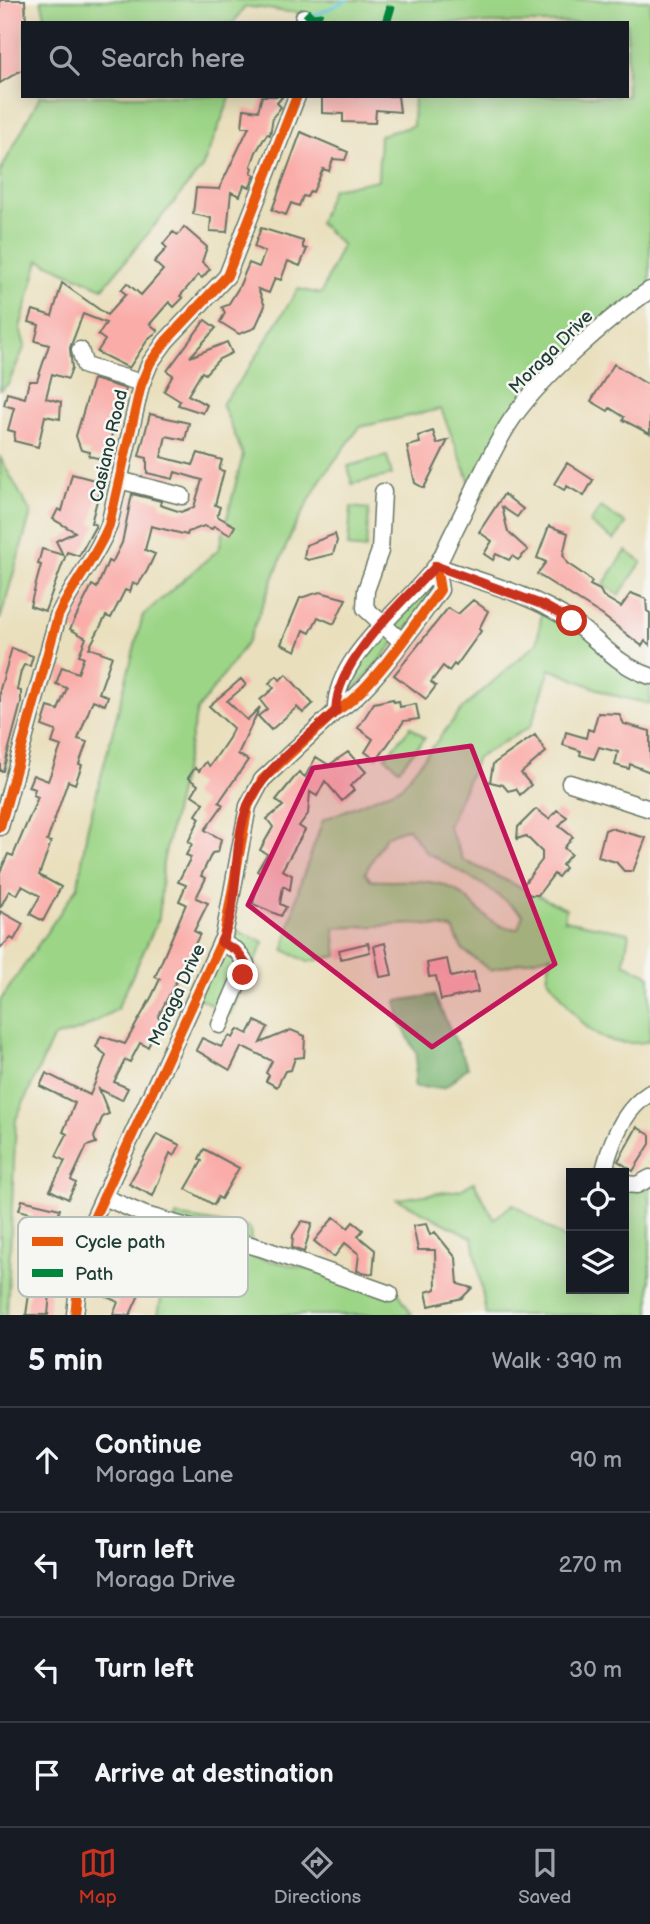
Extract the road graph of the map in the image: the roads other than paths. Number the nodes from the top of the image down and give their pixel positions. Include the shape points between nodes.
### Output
1 (296, 98) edge
2 (650, 290) edge
3 (80, 350) dead end
4 (142, 383) junction
5 (120, 480) junction
6 (383, 492) dead end
7 (182, 496) dead end
8 (436, 566) junction
9 (381, 625) junction
10 (401, 641) junction
11 (650, 676) edge
12 (336, 711) junction
13 (570, 783) dead end
14 (650, 809) edge
15 (0, 827) edge
16 (221, 942) junction
17 (220, 1025) dead end
18 (650, 1093) edge
19 (606, 1168) edge
20 (650, 1178) edge
21 (629, 1184) edge
22 (104, 1197) junction
23 (95, 1217) edge
24 (152, 1217) edge
25 (248, 1244) edge
26 (390, 1294) dead end
27 (77, 1297) edge
28 (75, 1315) edge

1 - 4 street, Casiano Road via 227,276 166,341
2 - 8 street, Moraga Drive via 554,371 509,423
3 - 4 street via 85,366
4 - 5 street, Casiano Road
5 - 7 street
5 - 15 street, Casiano Road via 100,547 58,616
6 - 9 street via 380,551 366,590 365,608
8 - 9 street, Moraga Drive
8 - 10 street, Moraga Drive via 440,590
8 - 11 street via 543,605 572,621 601,649
9 - 10 street
9 - 12 street, Moraga Drive via 335,695
10 - 12 street, Moraga Drive via 348,705
12 - 16 street, Moraga Drive via 262,780 248,806
13 - 14 street
16 - 17 street via 237,951 246,964
16 - 22 street, Moraga Drive
18 - 19 street via 627,1113 610,1146
20 - 21 street
22 - 23 street, Moraga Drive
22 - 24 street
25 - 26 street
27 - 28 street, Moraga Drive

